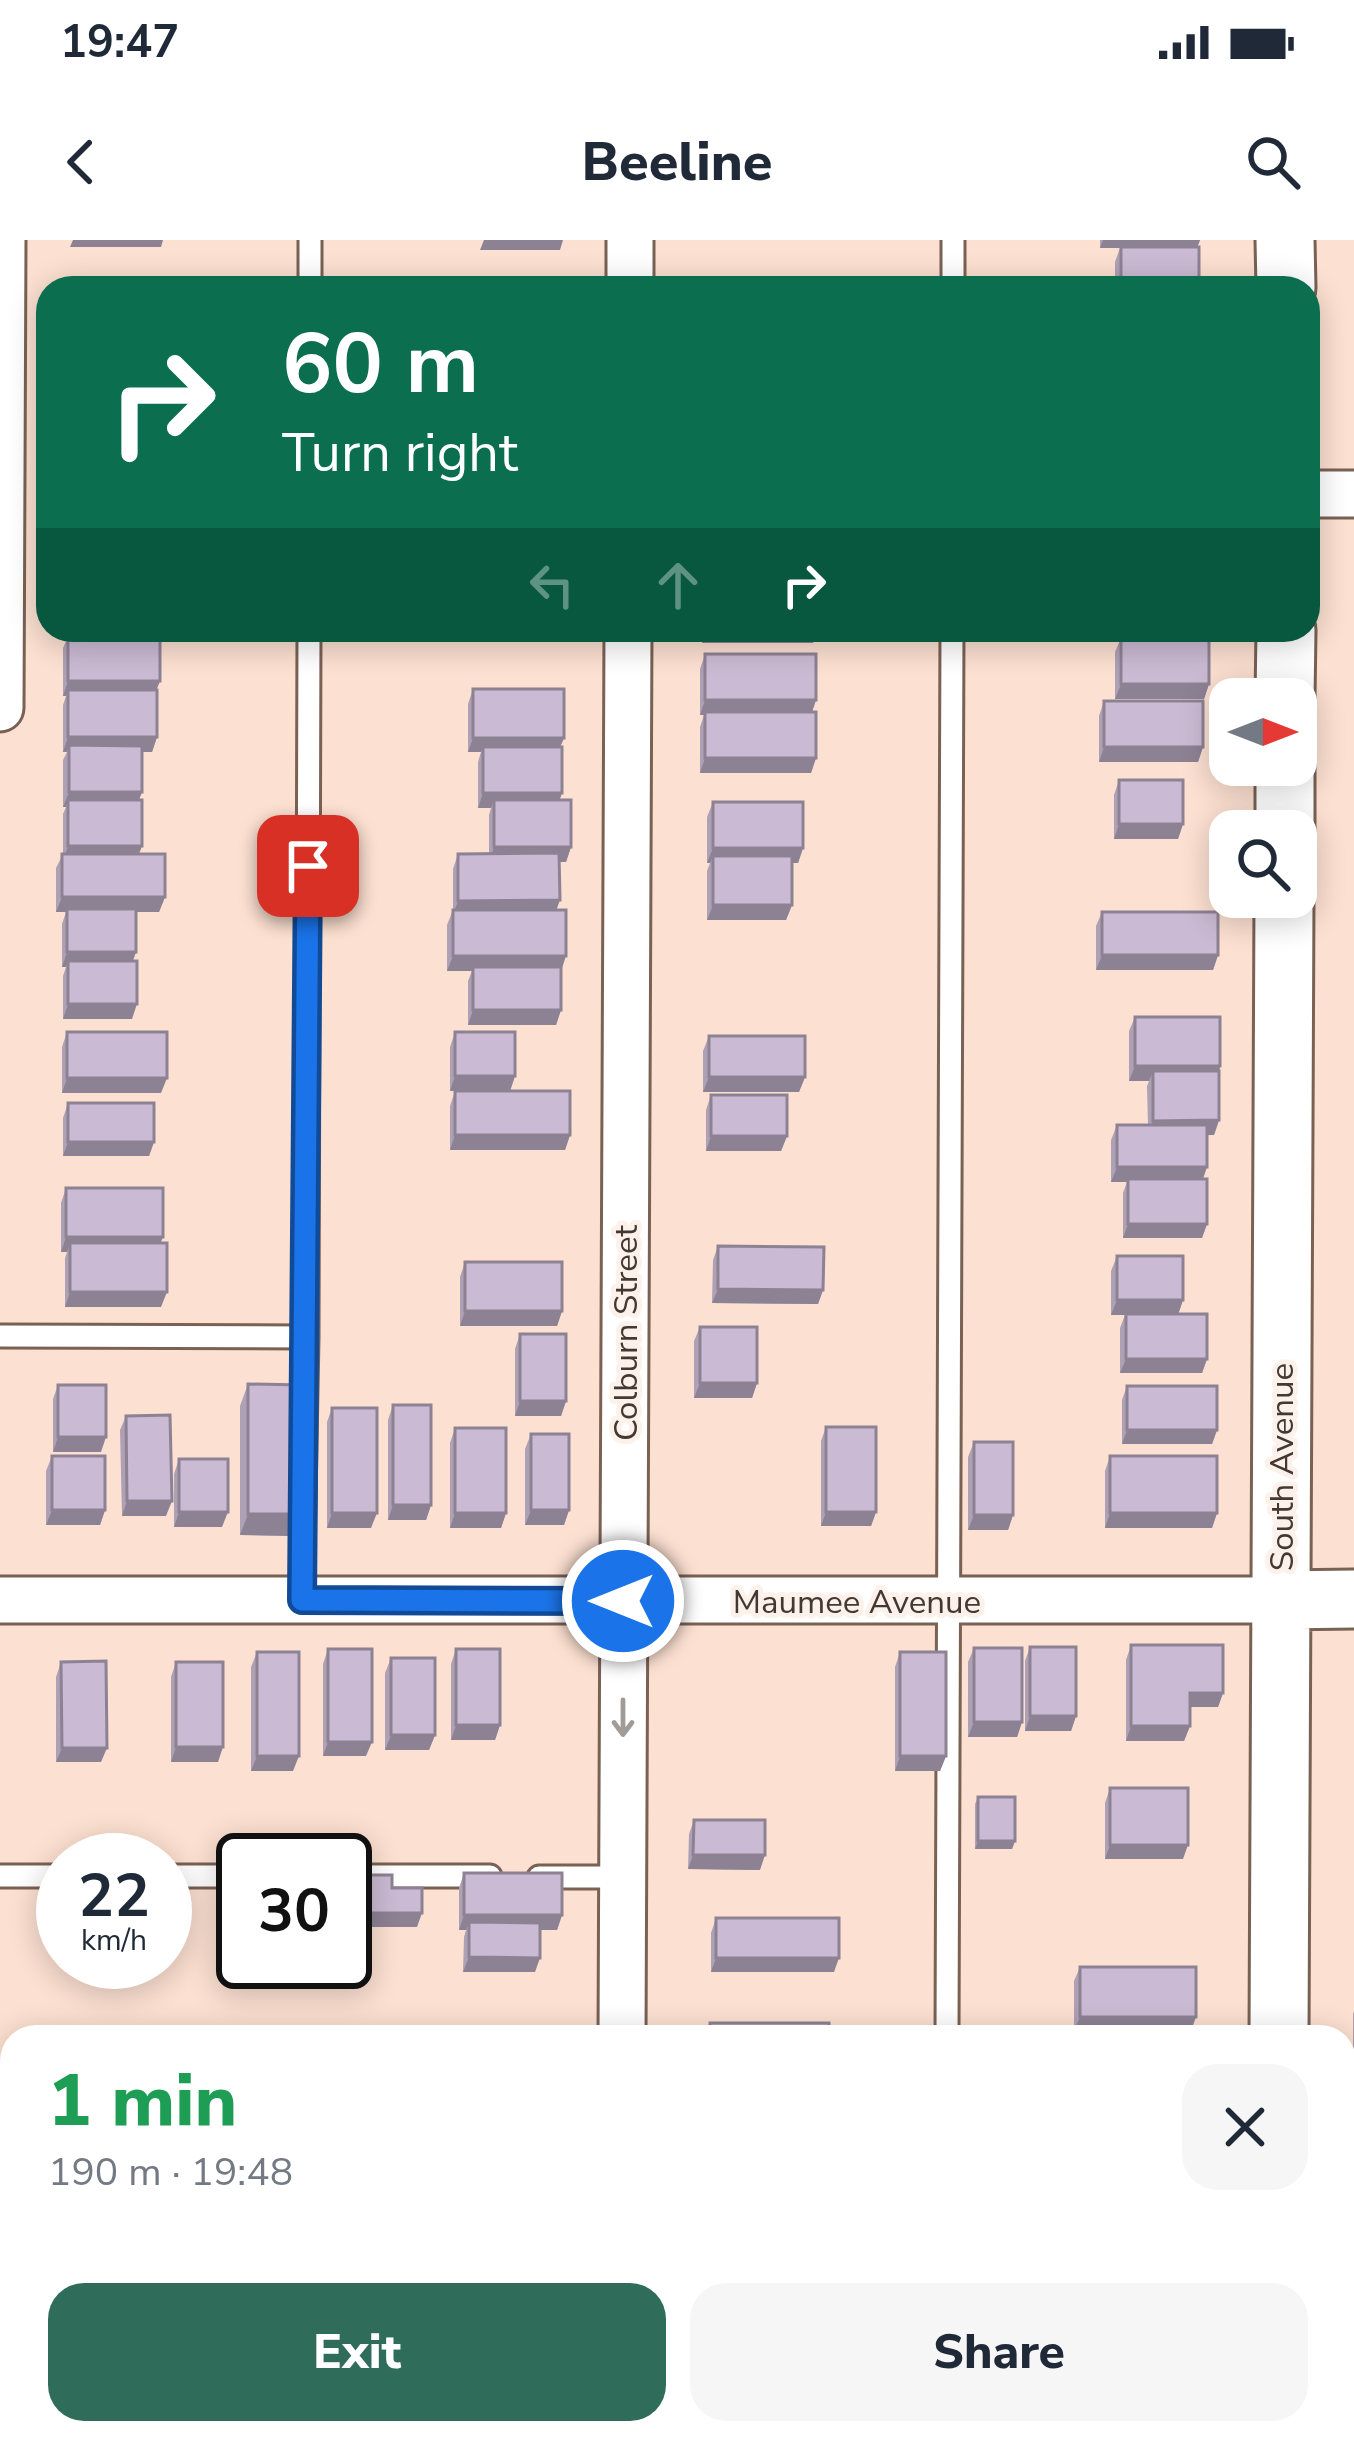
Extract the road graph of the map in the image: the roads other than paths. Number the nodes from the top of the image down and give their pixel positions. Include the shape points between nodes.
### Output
1 (2, 240) edge
2 (310, 240) edge
3 (630, 240) edge
4 (953, 240) edge
5 (1286, 240) edge
6 (310, 276) edge
7 (630, 276) edge
8 (953, 276) edge
9 (1286, 276) edge
10 (1320, 494) edge
11 (1354, 494) edge
12 (309, 642) edge
13 (628, 642) edge
14 (952, 642) edge
15 (1286, 642) edge
16 (1286, 678) edge
17 (0, 708) edge
18 (1284, 918) edge
19 (0, 1336) edge
20 (307, 1337) junction
21 (0, 1600) edge
22 (302, 1600) junction
23 (949, 1600) junction
24 (1280, 1600) junction
25 (1354, 1600) edge
26 (623, 1601) junction
27 (0, 1876) edge
28 (36, 1876) edge
29 (372, 1876) edge
30 (622, 1877) junction
31 (622, 2025) edge
32 (947, 2025) edge
33 (1280, 2025) edge

1 - 17 street
2 - 6 lane
3 - 7 street
4 - 8 lane
5 - 9 street
10 - 11 street
12 - 20 lane
13 - 26 street, Colburn Street
14 - 23 lane
15 - 16 street
18 - 24 street, South Avenue
19 - 20 lane
20 - 22 lane
21 - 22 street, Maumee Avenue
22 - 26 street, Maumee Avenue
23 - 24 street, Maumee Avenue
23 - 26 street, Maumee Avenue
23 - 32 lane
24 - 25 street, Maumee Avenue
24 - 33 street, South Avenue
26 -> 30 street, Colburn Street
27 - 28 lane
29 - 30 lane
30 - 31 street, Colburn Street

